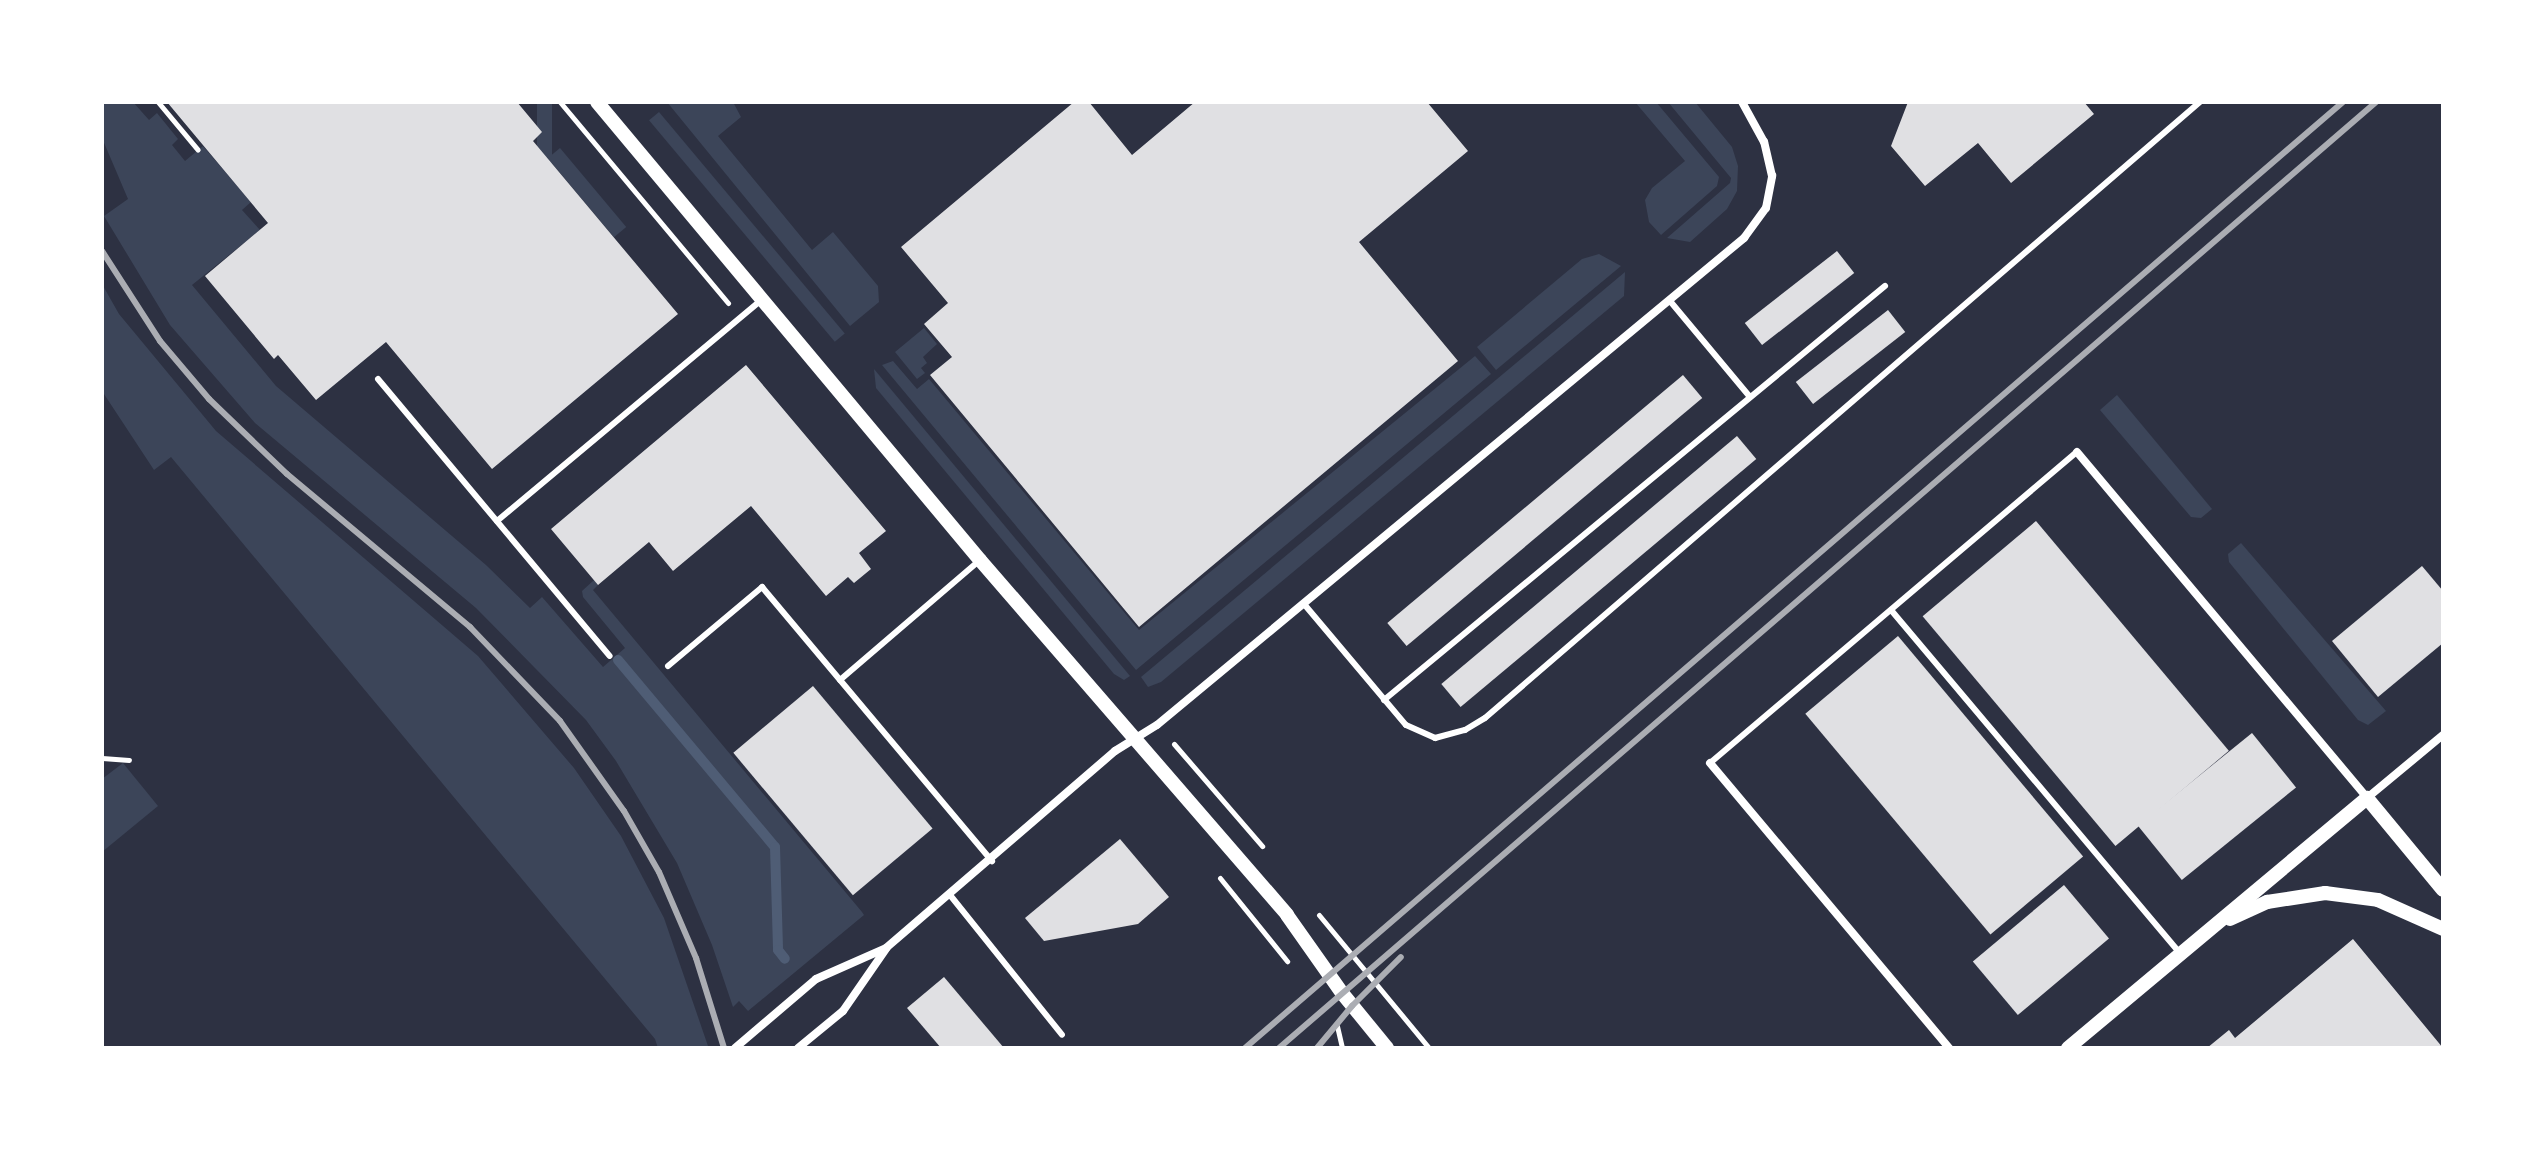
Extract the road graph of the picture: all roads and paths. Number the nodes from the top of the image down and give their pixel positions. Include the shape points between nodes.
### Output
1 (158, 102) edge
2 (560, 102) edge
3 (597, 102) edge
4 (1742, 102) edge
5 (2200, 102) edge
6 (198, 150) dead end
7 (1885, 286) dead end
8 (762, 299) junction
9 (726, 300) dead end
10 (1670, 301) junction
11 (378, 379) dead end
12 (1750, 397) junction
13 (2077, 452) joint
14 (497, 521) junction
15 (980, 560) junction
16 (1304, 604) junction
17 (1891, 610) junction
18 (610, 656) dead end
19 (668, 666) dead end
20 (840, 680) junction
21 (1384, 700) junction
22 (2443, 735) edge
23 (1135, 739) junction
24 (102, 758) edge
25 (129, 760) dead end
26 (1710, 763) joint
27 (2367, 798) junction
28 (992, 861) junction
29 (1216, 873) dead end
30 (2443, 890) edge
31 (950, 895) junction
32 (2443, 929) edge
33 (2209, 931) junction
34 (886, 948) junction
35 (2181, 954) junction
36 (1292, 967) dead end
37 (1331, 1016) dead end
38 (1062, 1035) dead end
39 (735, 1048) edge
40 (798, 1048) edge
41 (1342, 1048) edge
42 (1387, 1048) edge
43 (1949, 1048) edge
44 (2068, 1048) edge

1 - 6 path
2 - 9 path
3 - 8 street
4 - 10 street via 1764,142 1772,176 1766,208 1751,230
5 - 21 lane via 1485,718 1435,738 1406,725
7 - 12 lane
8 - 14 lane
8 - 15 street
10 - 12 lane
10 - 16 street
11 - 14 lane
12 - 21 lane
13 - 17 lane
13 - 27 street
14 - 18 lane
15 - 20 lane
15 - 23 street
16 - 21 lane
16 - 23 street
17 - 26 lane
17 - 35 lane
19 - 20 lane via 762,587
20 - 28 lane
22 - 27 street
23 - 28 street
23 - 42 street via 1287,915
24 - 25 path
26 - 43 street
27 - 30 street
27 - 33 street
28 - 31 street
29 - 36 path
31 - 34 street
31 - 38 lane
32 - 33 street via 2378,900 2325,893 2267,902
33 - 35 street
34 - 39 street via 816,979
34 - 40 street via 843,1011
35 - 44 street
37 - 41 path

